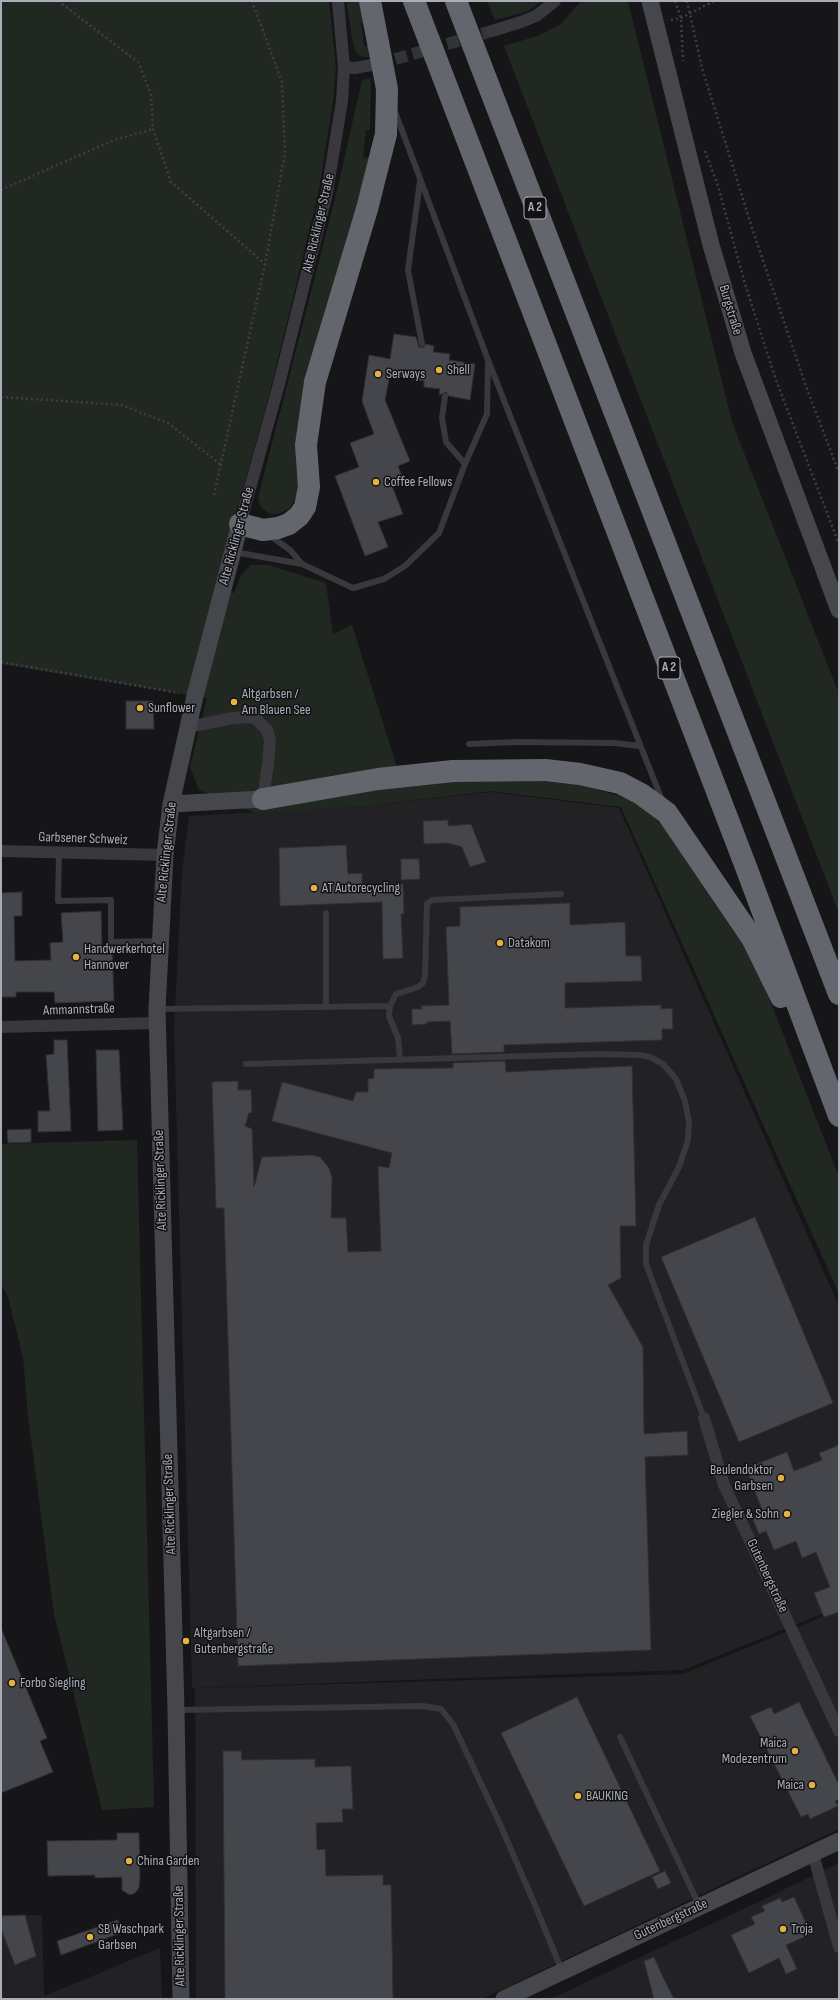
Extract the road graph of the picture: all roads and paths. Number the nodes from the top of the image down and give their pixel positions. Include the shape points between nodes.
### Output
1 (58, 1) edge
2 (252, 1) edge
3 (338, 1) edge
4 (370, 1) edge
5 (414, 1) edge
6 (456, 1) edge
7 (555, 1) edge
8 (650, 1) edge
9 (675, 1) edge
10 (687, 1) edge
11 (714, 1) edge
12 (690, 14) junction
13 (681, 18) junction
14 (655, 24) junction
15 (492, 31) tunnel mouth
16 (372, 65) tunnel mouth
17 (684, 67) dead end
18 (344, 68) junction
19 (387, 89) junction
20 (153, 129) junction
21 (703, 145) dead end
22 (421, 180) junction
23 (1, 190) edge
24 (265, 264) junction
25 (422, 344) dead end
26 (488, 360) junction
27 (445, 396) dead end
28 (1, 397) edge
29 (220, 464) junction
30 (465, 464) junction
31 (839, 473) edge
32 (214, 495) dead end
33 (240, 524) junction
34 (262, 530) junction
35 (839, 544) edge
36 (231, 551) junction
37 (302, 564) junction
38 (839, 610) edge
39 (1, 662) edge
40 (185, 694) dead end
41 (188, 727) junction
42 (469, 744) dead end
43 (640, 746) junction
44 (263, 799) junction
45 (171, 804) junction
46 (667, 813) junction
47 (1, 851) edge
48 (58, 853) junction
49 (165, 855) junction
50 (561, 894) dead end
51 (326, 913) dead end
52 (160, 942) junction
53 (839, 994) edge
54 (326, 1006) junction
55 (390, 1006) junction
56 (157, 1016) junction
57 (1, 1027) edge
58 (400, 1058) junction
59 (246, 1064) dead end
60 (836, 1109) edge
61 (704, 1418) joint
62 (176, 1710) junction
63 (839, 1731) edge
64 (620, 1736) dead end
65 (839, 1841) edge
66 (813, 1854) junction
67 (699, 1906) junction
68 (839, 1947) edge
69 (562, 1972) junction
70 (181, 1999) edge
71 (504, 1999) edge

1 - 20 path via 138,62 151,94
2 - 24 path via 282,82 285,153
3 - 18 street, Alte Ricklinger Straße
4 - 19 highway
5 - 60 highway, A 2 via 746,867
6 - 53 highway, A 2
7 - 15 street via 536,16
8 - 14 street, Burgstraße
9 - 13 path
10 - 12 path
11 - 12 path
12 - 13 path
12 - 31 path via 702,68 753,231 807,389
13 - 14 path
13 - 17 path
14 - 38 street, Burgstraße via 711,245 743,353
16 - 18 street
18 - 33 street, Alte Ricklinger Straße via 342,101 327,192 279,384
19 - 22 lane
19 - 34 highway via 386,134 380,162 315,382 306,445 309,487 305,507 289,524
20 - 23 path via 114,140
20 - 24 path via 171,182
21 - 35 path via 718,186 745,284 776,380
22 - 25 lane via 408,270
22 - 26 lane
24 - 29 path
26 - 30 lane via 487,414
26 - 43 lane
27 - 30 lane via 442,418 446,442
28 - 29 path via 122,405 168,423
29 - 32 path
30 - 37 lane via 439,533 406,566 384,579 353,588
33 - 34 highway
33 - 36 street, Alte Ricklinger Straße
34 - 37 lane via 290,550
36 - 37 lane
36 - 41 street, Alte Ricklinger Straße
39 - 40 path
41 - 44 street via 233,718 255,718 267,730 270,740
41 - 45 street, Alte Ricklinger Straße
42 - 43 lane via 516,742
43 - 46 lane
44 - 45 street
44 - 46 highway via 378,780 453,771 545,770 580,774 620,783 641,794
45 - 49 street, Alte Ricklinger Straße
46 - 60 highway via 752,938
47 - 48 street, Garbsener Schweiz
48 - 49 street, Garbsener Schweiz
48 - 52 lane via 58,900 111,900 111,942
49 - 52 street, Alte Ricklinger Straße
50 - 55 lane via 432,900 426,904 426,976 418,987 396,994
51 - 54 lane
52 - 56 street, Alte Ricklinger Straße
54 - 55 lane
54 - 56 lane
55 - 58 lane
56 - 57 street, Ammannstraße
56 - 62 street, Alte Ricklinger Straße
58 - 59 lane
58 - 61 lane via 640,1055 663,1064 676,1079 685,1101 689,1122 688,1140 679,1167 659,1205 646,1245 646,1264
61 - 63 street, Gutenbergstraße via 724,1485
62 - 69 lane via 423,1706 441,1709 453,1724 500,1824
62 - 70 street, Alte Ricklinger Straße
64 - 67 lane
65 - 66 street, Gutenbergstraße
66 - 67 street, Gutenbergstraße
66 - 68 street
67 - 69 street, Gutenbergstraße
69 - 71 street, Gutenbergstraße

